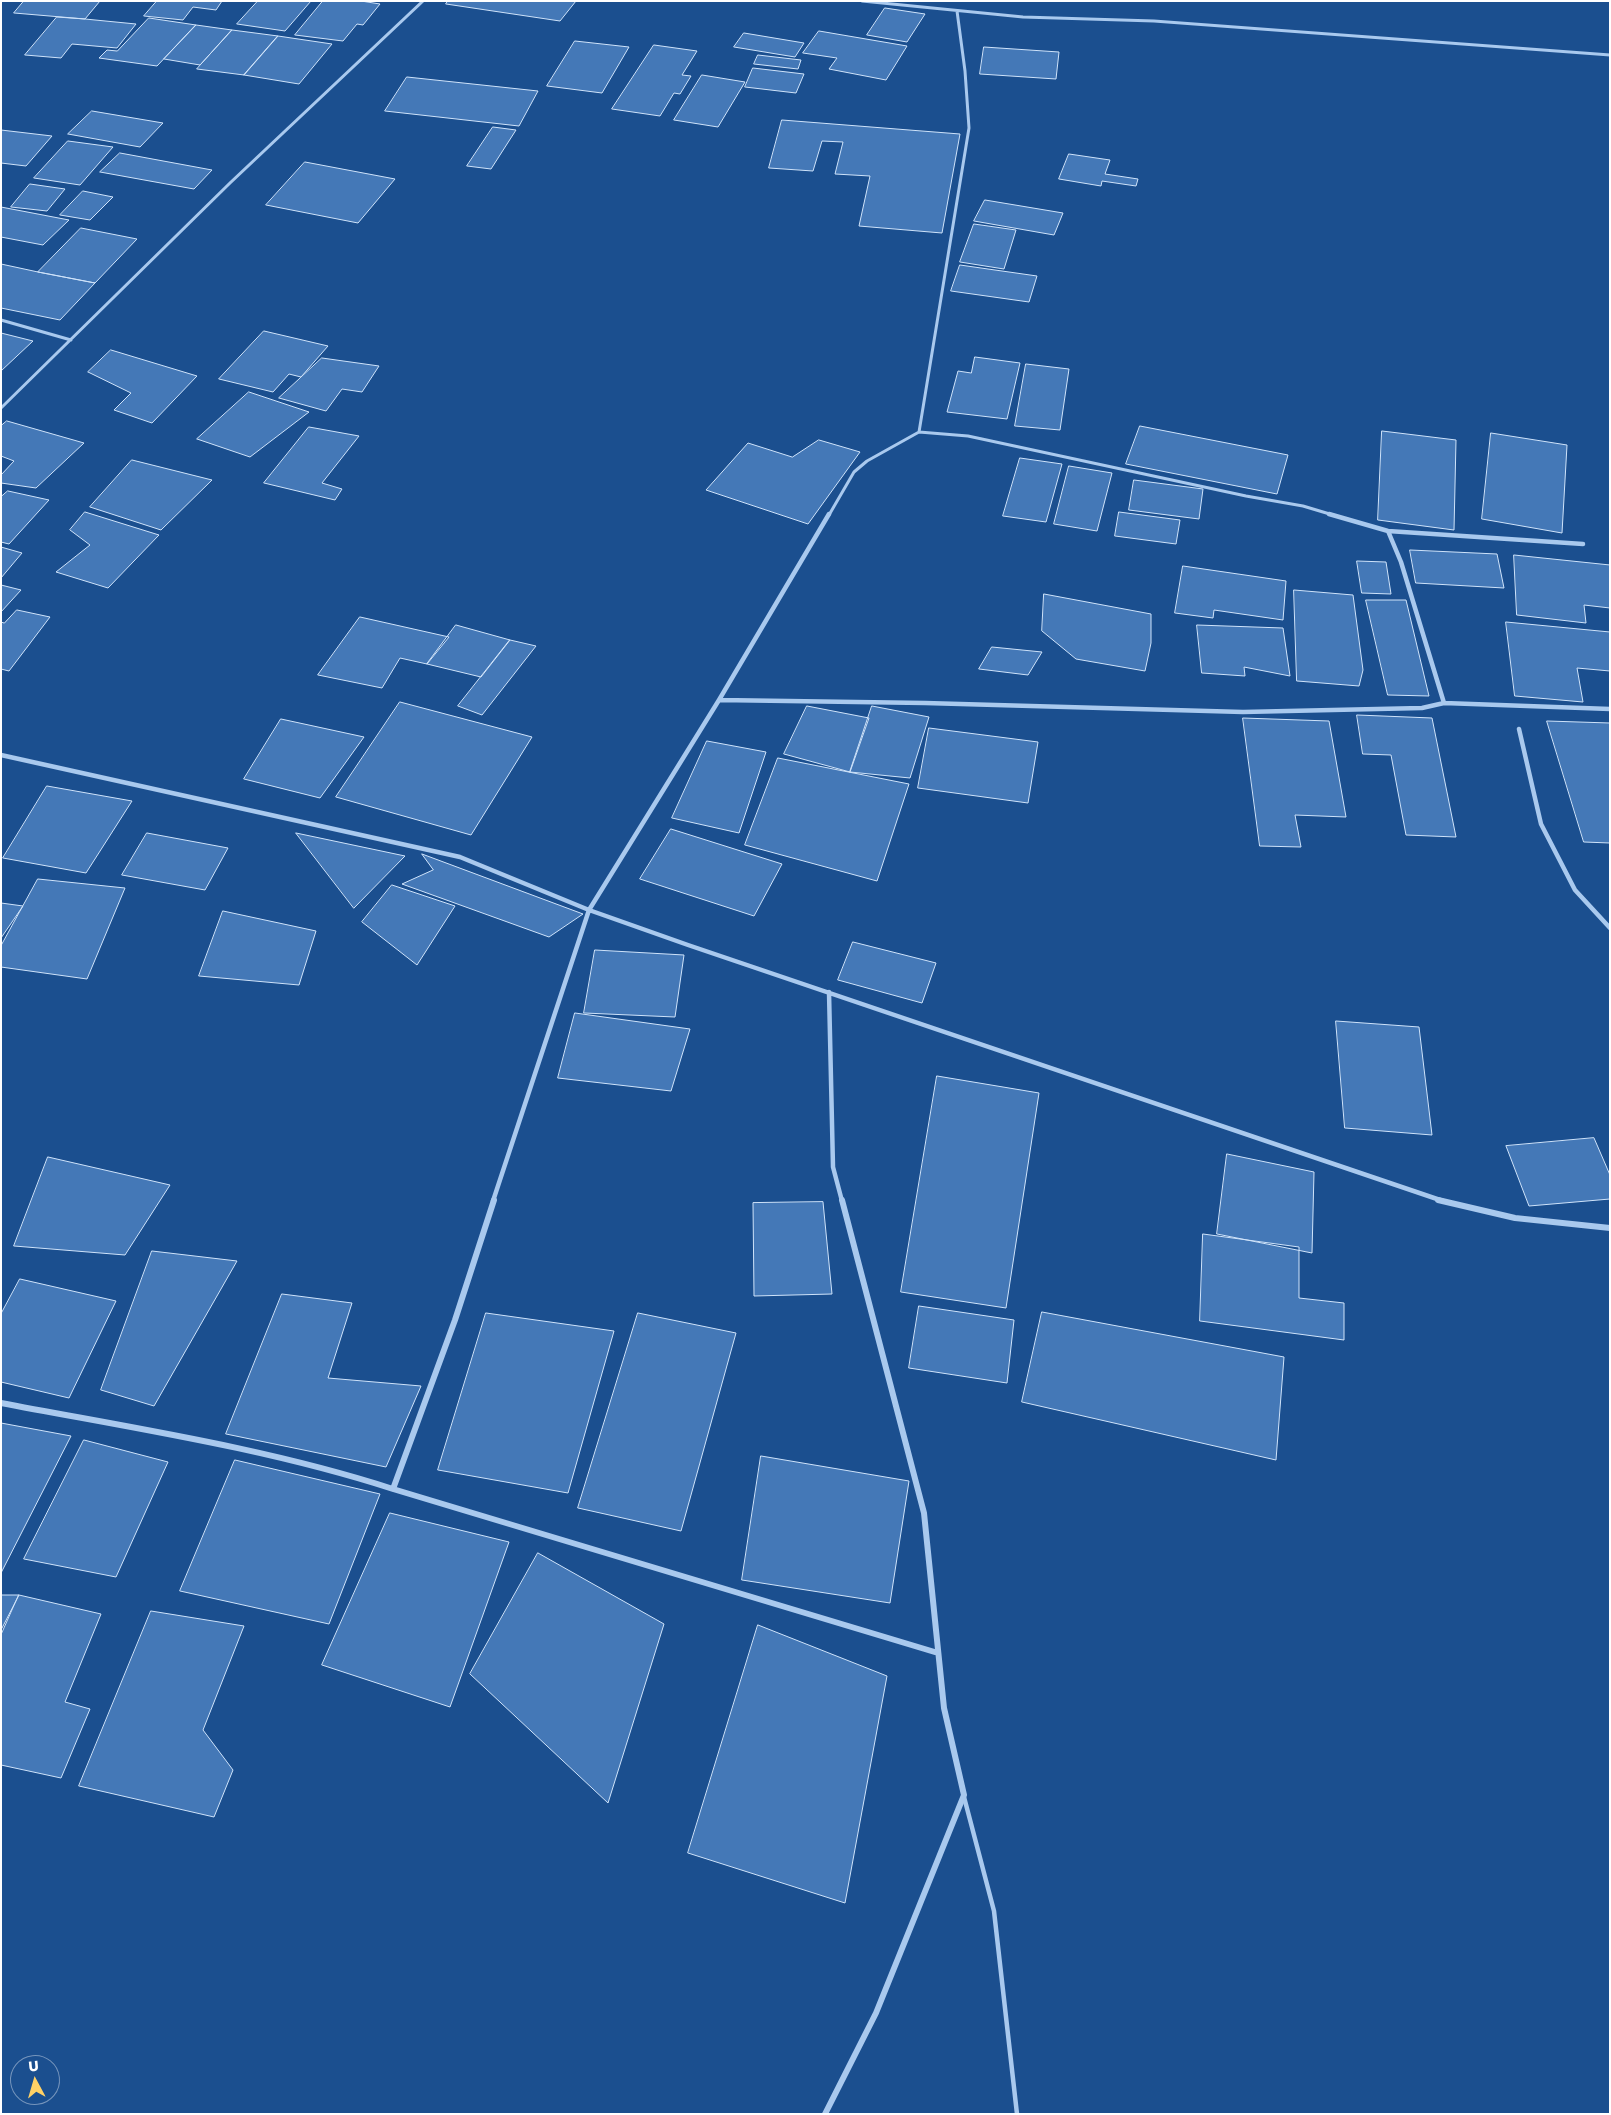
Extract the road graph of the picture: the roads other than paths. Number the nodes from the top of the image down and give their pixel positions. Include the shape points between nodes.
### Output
1 (423, 1) edge
2 (862, 1) edge
3 (957, 11) junction
4 (1610, 56) edge
5 (1, 320) edge
6 (71, 340) junction
7 (1, 408) edge
8 (919, 432) junction
9 (1388, 531) junction
10 (1583, 544) dead end
11 (719, 700) junction
12 (1444, 703) junction
13 (1610, 709) edge
14 (1519, 729) dead end
15 (1, 755) edge
16 (590, 910) junction
17 (1610, 928) edge
18 (829, 992) junction
19 (1610, 1228) edge
20 (1, 1403) edge
21 (393, 1490) junction
22 (938, 1653) junction
23 (964, 1795) junction
24 (825, 2114) edge
25 (1017, 2114) edge

1 - 6 street
2 - 3 street
3 - 4 street via 1023,17 1154,21
3 - 8 street via 969,128
5 - 6 street
6 - 7 street
8 - 9 street via 968,436 1303,506
8 - 11 street via 867,461 854,472
9 - 10 street
9 - 12 street via 1401,562
11 - 12 street via 1243,712 1422,708
11 - 16 street
12 - 13 street
14 - 17 street via 1541,824 1575,890
15 - 16 street via 460,857
16 - 18 street
16 - 21 street via 455,1320
18 - 19 street via 1439,1200 1515,1218
18 - 22 street via 833,1167 924,1513
20 - 21 street via 246,1450 356,1477
21 - 22 street
22 - 23 street via 944,1708
23 - 24 street via 876,2013
23 - 25 lane via 994,1912

